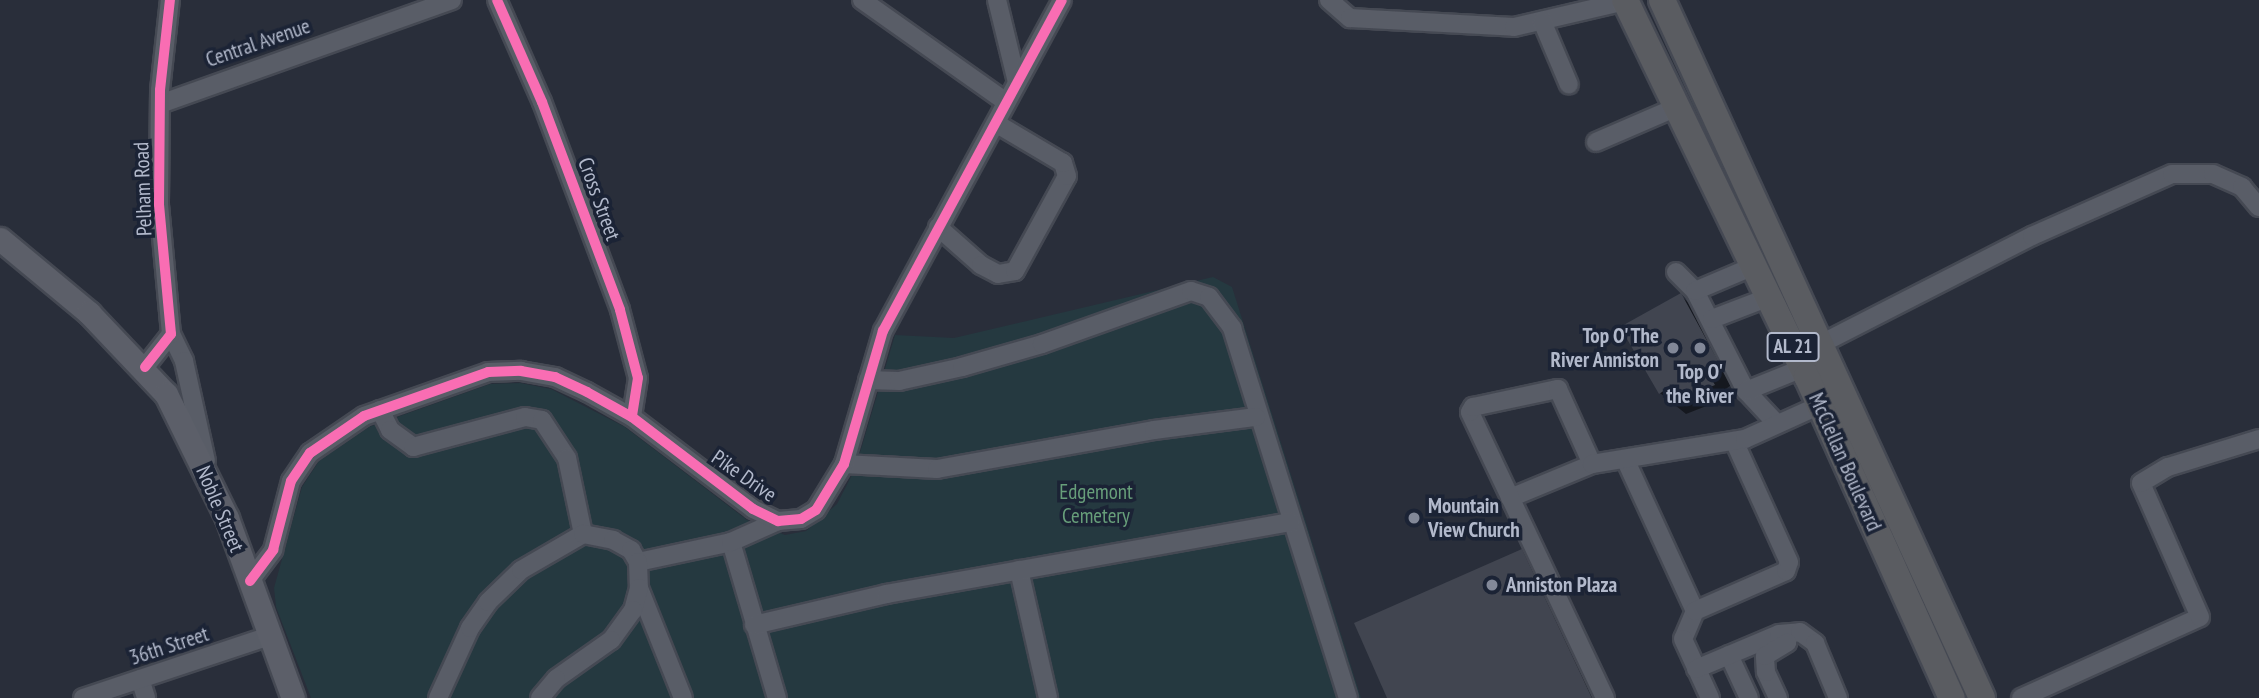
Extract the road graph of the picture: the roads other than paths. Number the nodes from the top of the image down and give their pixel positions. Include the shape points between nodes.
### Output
1 (170, 0) edge
2 (452, 0) edge
3 (497, 0) edge
4 (862, 0) edge
5 (997, 0) edge
6 (1062, 0) edge
7 (1329, 0) edge
8 (1662, 0) edge
9 (1627, 1) edge
10 (1542, 21) junction
11 (1017, 82) junction
12 (1569, 85) dead end
13 (1006, 102) junction
14 (160, 104) junction
15 (1677, 107) junction
16 (997, 124) junction
17 (1596, 142) dead end
18 (2259, 207) edge
19 (938, 227) junction
20 (0, 239) edge
21 (1754, 266) junction
22 (1676, 272) dead end
23 (1695, 291) junction
24 (1769, 297) junction
25 (1712, 319) junction
26 (171, 334) junction
27 (1819, 345) junction
28 (145, 367) junction
29 (1803, 368) junction
30 (868, 380) junction
31 (1746, 391) junction
32 (1831, 400) junction
33 (380, 410) junction
34 (1256, 416) junction
35 (632, 417) junction
36 (1777, 424) junction
37 (2259, 439) edge
38 (1734, 441) junction
39 (1626, 461) junction
40 (844, 464) junction
41 (1592, 464) junction
42 (211, 482) junction
43 (1510, 498) junction
44 (778, 521) junction
45 (1291, 522) junction
46 (583, 534) junction
47 (731, 542) junction
48 (638, 562) junction
49 (1019, 570) junction
50 (250, 581) junction
51 (639, 588) junction
52 (1695, 611) junction
53 (754, 625) junction
54 (269, 636) junction
55 (1729, 655) junction
56 (1696, 669) junction
57 (140, 679) junction
58 (1830, 679) junction
59 (83, 698) edge
60 (146, 698) edge
61 (293, 698) edge
62 (438, 698) edge
63 (540, 698) edge
64 (683, 698) edge
65 (777, 698) edge
66 (1048, 698) edge
67 (1348, 698) edge
68 (1605, 698) edge
69 (1710, 698) edge
70 (1749, 698) edge
71 (1778, 698) edge
72 (1838, 698) edge
73 (1952, 698) edge
74 (1982, 698) edge
75 (2021, 698) edge

1 - 14 street, Pelham Road
2 - 14 street, Central Avenue
3 - 35 street, Cross Street via 542,102 620,310 638,378
4 - 13 street
5 - 11 street
6 - 11 street, Pike Drive
7 - 10 street via 1350,18 1449,26 1514,27
8 - 27 highway, McClellan Boulevard / AL 21
9 - 10 street
9 - 15 highway, McClellan Boulevard / AL 21
10 - 12 street
11 - 13 street, Pike Drive
13 - 16 street, Pike Drive
14 - 26 street, Pelham Road via 159,204
15 - 17 street
15 - 21 highway, McClellan Boulevard / AL 21
16 - 19 street, Pike Drive
16 - 19 street via 1063,163 1066,176 1015,271 998,274 981,265
18 - 27 street via 2242,187 2213,174 2172,174 2044,230
19 - 30 street, Pike Drive via 883,331
20 - 28 main road, Noble Street via 48,275
21 - 23 street
21 - 24 highway, McClellan Boulevard / AL 21
22 - 23 street
23 - 25 street
24 - 25 street
24 - 29 highway, McClellan Boulevard / AL 21
25 - 31 street
26 - 28 street
26 - 42 street, Pelham Road via 184,361
27 - 32 highway, McClellan Boulevard / AL 21
28 - 42 main road, Noble Street via 166,394
29 - 31 street
29 - 32 highway, McClellan Boulevard / AL 21
30 - 34 street via 900,381 1015,352 1191,291 1209,297 1232,328
30 - 40 street, Pike Drive
31 - 36 street
32 - 36 street
32 - 73 highway, McClellan Boulevard / AL 21
32 - 74 highway, McClellan Boulevard / AL 21
33 - 35 street, Pike Drive via 456,380 521,371 555,377
33 - 46 street via 390,430 413,447 525,417 542,420 567,458
33 - 50 street, Pike Drive via 335,432 310,453 287,492 273,550
34 - 40 street via 937,469
34 - 45 street
35 - 44 street, Pike Drive via 753,509
36 - 38 street
37 - 75 street via 2168,467 2141,483 2200,617
38 - 39 street
38 - 52 street via 1789,562 1786,571
39 - 41 street
39 - 52 street
40 - 44 street, Pike Drive via 816,510 801,519
41 - 43 street
41 - 43 street via 1558,389 1473,407 1470,412
42 - 50 main road, Noble Street
43 - 68 street
44 - 47 street
45 - 49 street
45 - 67 street
46 - 48 street via 613,540 631,550
46 - 62 street via 537,558 488,602 454,654
47 - 48 street
47 - 53 street
48 - 51 street
49 - 53 street via 886,594
49 - 66 street
50 - 54 main road, Noble Street
51 - 63 street via 633,610 611,640 556,678
51 - 64 street
52 - 56 street via 1683,639
53 - 65 street
54 - 57 street, 36th Street
54 - 61 main road, Noble Street
55 - 56 street
55 - 58 street via 1779,634 1800,632 1815,643
55 - 70 street
56 - 69 street
57 - 59 street, 36th Street
57 - 60 street
58 - 71 street via 1816,670 1802,644 1787,642 1765,656 1766,672
58 - 72 street

